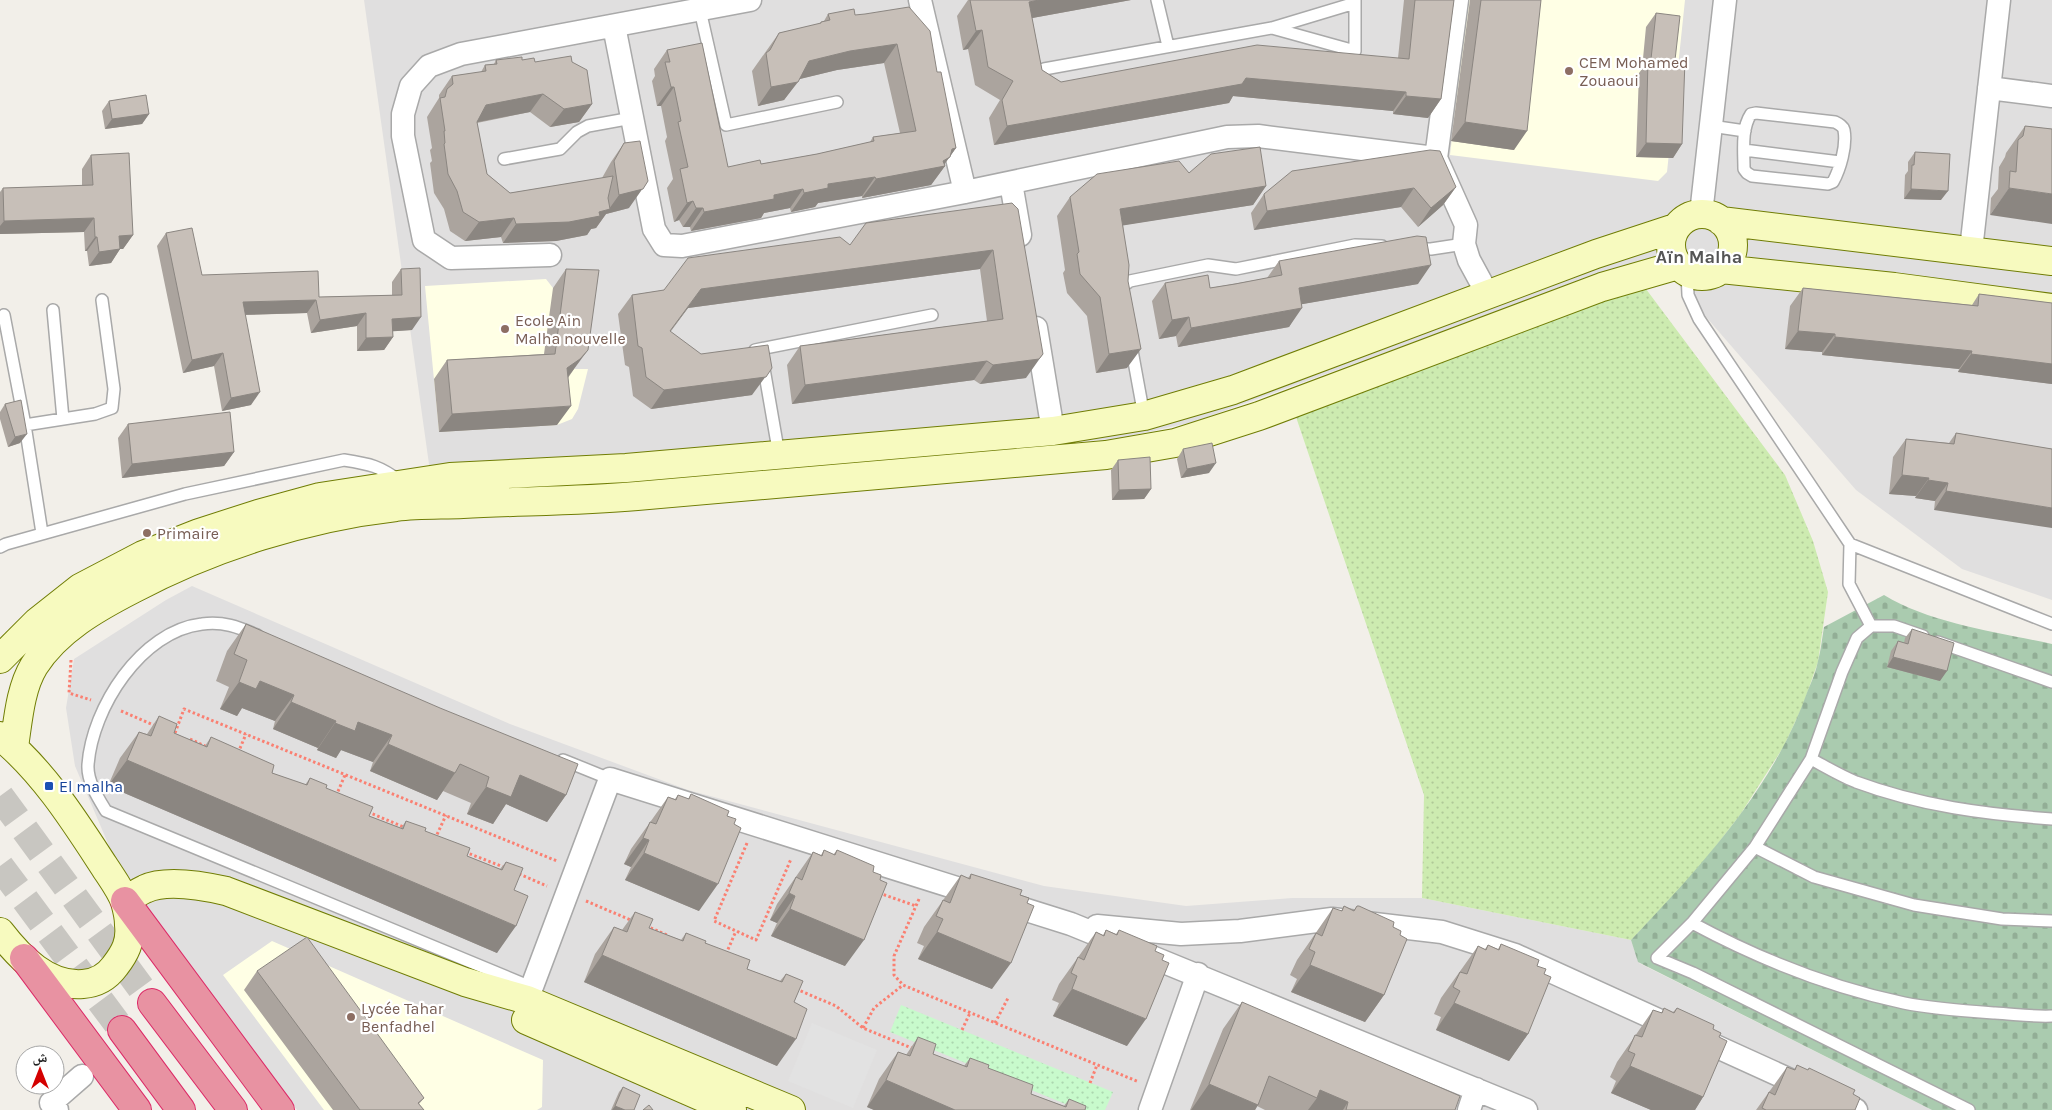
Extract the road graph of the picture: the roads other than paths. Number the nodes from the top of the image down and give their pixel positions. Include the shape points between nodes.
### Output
1 (750, 0) edge
2 (920, 0) edge
3 (1157, 0) edge
4 (1457, 0) edge
5 (1725, 0) edge
6 (1999, 0) edge
7 (1355, 1) edge
8 (700, 10) junction
9 (614, 26) junction
10 (1272, 28) junction
11 (1168, 46) junction
12 (1044, 69) edge
13 (1988, 88) junction
14 (2052, 96) edge
15 (838, 102) dead end
16 (632, 118) junction
17 (1711, 126) junction
18 (1745, 131) junction
19 (1744, 150) junction
20 (1436, 158) junction
21 (504, 159) dead end
22 (1840, 162) junction
23 (1011, 183) junction
24 (965, 192) junction
25 (1711, 217) junction
26 (1675, 228) junction
27 (1464, 244) junction
28 (1971, 250) junction
29 (550, 255) dead end
30 (1024, 259) edge
31 (2052, 260) edge
32 (1682, 269) junction
33 (1721, 269) junction
34 (1488, 294) junction
35 (102, 300) dead end
36 (1032, 307) edge
37 (1124, 308) edge
38 (2052, 308) edge
39 (53, 310) dead end
40 (4, 315) dead end
41 (932, 315) dead end
42 (1130, 338) edge
43 (760, 349) junction
44 (743, 352) edge
45 (1144, 416) junction
46 (63, 419) junction
47 (25, 425) junction
48 (1053, 431) junction
49 (779, 455) junction
50 (404, 484) junction
51 (42, 534) junction
52 (1850, 544) junction
53 (0, 547) edge
54 (2052, 624) edge
55 (1871, 626) junction
56 (268, 639) edge
57 (0, 659) edge
58 (2052, 682) edge
59 (7, 742) edge
60 (555, 756) edge
61 (1811, 759) junction
62 (610, 779) junction
63 (2052, 819) edge
64 (1755, 847) junction
65 (125, 901) junction
66 (2052, 921) edge
67 (1692, 923) junction
68 (1071, 924) junction
69 (0, 932) edge
70 (24, 958) junction
71 (1198, 974) junction
72 (465, 982) junction
73 (529, 993) junction
74 (152, 1003) tunnel mouth
75 (2052, 1016) edge
76 (122, 1030) tunnel mouth
77 (82, 1076) dead end
78 (1476, 1089) junction
79 (1154, 1100) edge
80 (57, 1110) edge
81 (136, 1110) edge
82 (181, 1110) edge
83 (233, 1110) edge
84 (280, 1110) edge
85 (732, 1110) edge
86 (791, 1110) edge
87 (1469, 1110) edge
88 (1526, 1110) edge
89 (1856, 1110) edge
90 (1969, 1110) edge

1 - 8 street
2 - 24 street
3 - 11 lane
4 - 20 street
5 - 17 street
6 - 13 street
7 - 10 lane
7 - 10 lane via 1355,50
8 - 9 street
8 - 15 lane via 726,125
9 - 16 street
9 - 29 street via 461,54 429,66 411,86 403,114 403,136 424,240 451,258
10 - 11 lane
11 - 12 lane
13 - 14 street
13 - 28 street
16 - 21 lane via 588,126 560,149
16 - 24 street via 654,229 664,245 682,246
17 - 18 lane
17 - 25 street
18 - 19 lane
18 - 22 lane via 1751,114 1756,113 1836,122 1844,129
19 - 22 lane
19 - 22 lane via 1744,169 1752,176 1828,184 1836,177
20 - 23 street via 1258,136 1227,137
20 - 27 street via 1466,225
23 - 24 street
23 - 30 street
25 - 26 main road via 1691,216
25 - 28 main road
25 - 33 main road via 1728,228 1733,245 1728,262
26 - 32 main road via 1670,247 1672,257
26 - 34 main road
27 - 34 street
27 - 37 lane via 1431,249 1355,245 1236,269 1208,265 1130,281 1123,286
28 - 31 main road
32 - 33 main road via 1699,276 1711,275
32 - 52 lane via 1688,295 1699,319
32 - 59 main road via 1602,287 1259,416 1175,442 1106,455 624,497 397,506 271,533 157,576 72,625 44,651 32,669
33 - 38 main road
34 - 45 main road via 1233,390
35 - 46 lane via 114,389 112,408
36 - 48 street
39 - 46 lane
40 - 47 lane
41 - 43 lane
42 - 45 lane
43 - 44 lane
43 - 49 lane
45 - 48 main road
46 - 47 lane
47 - 51 lane
48 - 49 main road
49 - 50 main road via 626,468 450,477
50 - 51 lane via 385,470 344,460 185,494
50 - 57 main road via 320,497 199,533 143,555 80,588 37,622
51 - 53 lane
52 - 54 lane
52 - 55 lane via 1849,584
55 - 58 lane via 1894,626
55 - 61 lane via 1857,638
56 - 73 lane via 228,624 201,624 170,633 140,656 105,704 88,767 94,792 106,811
59 - 65 main road via 54,793
60 - 62 lane
61 - 63 lane via 1855,781 1914,800 1966,812
61 - 64 lane
62 - 68 street
62 - 73 street
64 - 66 lane via 1814,877 1914,905 2002,919
64 - 67 lane
65 - 70 main road via 129,926 126,951 111,972 95,983 60,983
65 - 72 main road via 146,888 173,884 226,891
65 - 84 highway
67 - 75 lane via 1782,967 1854,991 1906,1003 1978,1012
67 - 90 lane via 1658,958
68 - 71 street
68 - 89 street via 1182,934 1240,931 1332,919 1442,932 1515,954
69 - 70 main road
70 - 81 highway
71 - 78 street
71 - 79 street
72 - 73 main road
72 - 85 main road via 519,1016
73 - 86 main road
74 - 83 highway
76 - 82 highway
77 - 80 street via 51,1103
78 - 87 street
78 - 88 street

